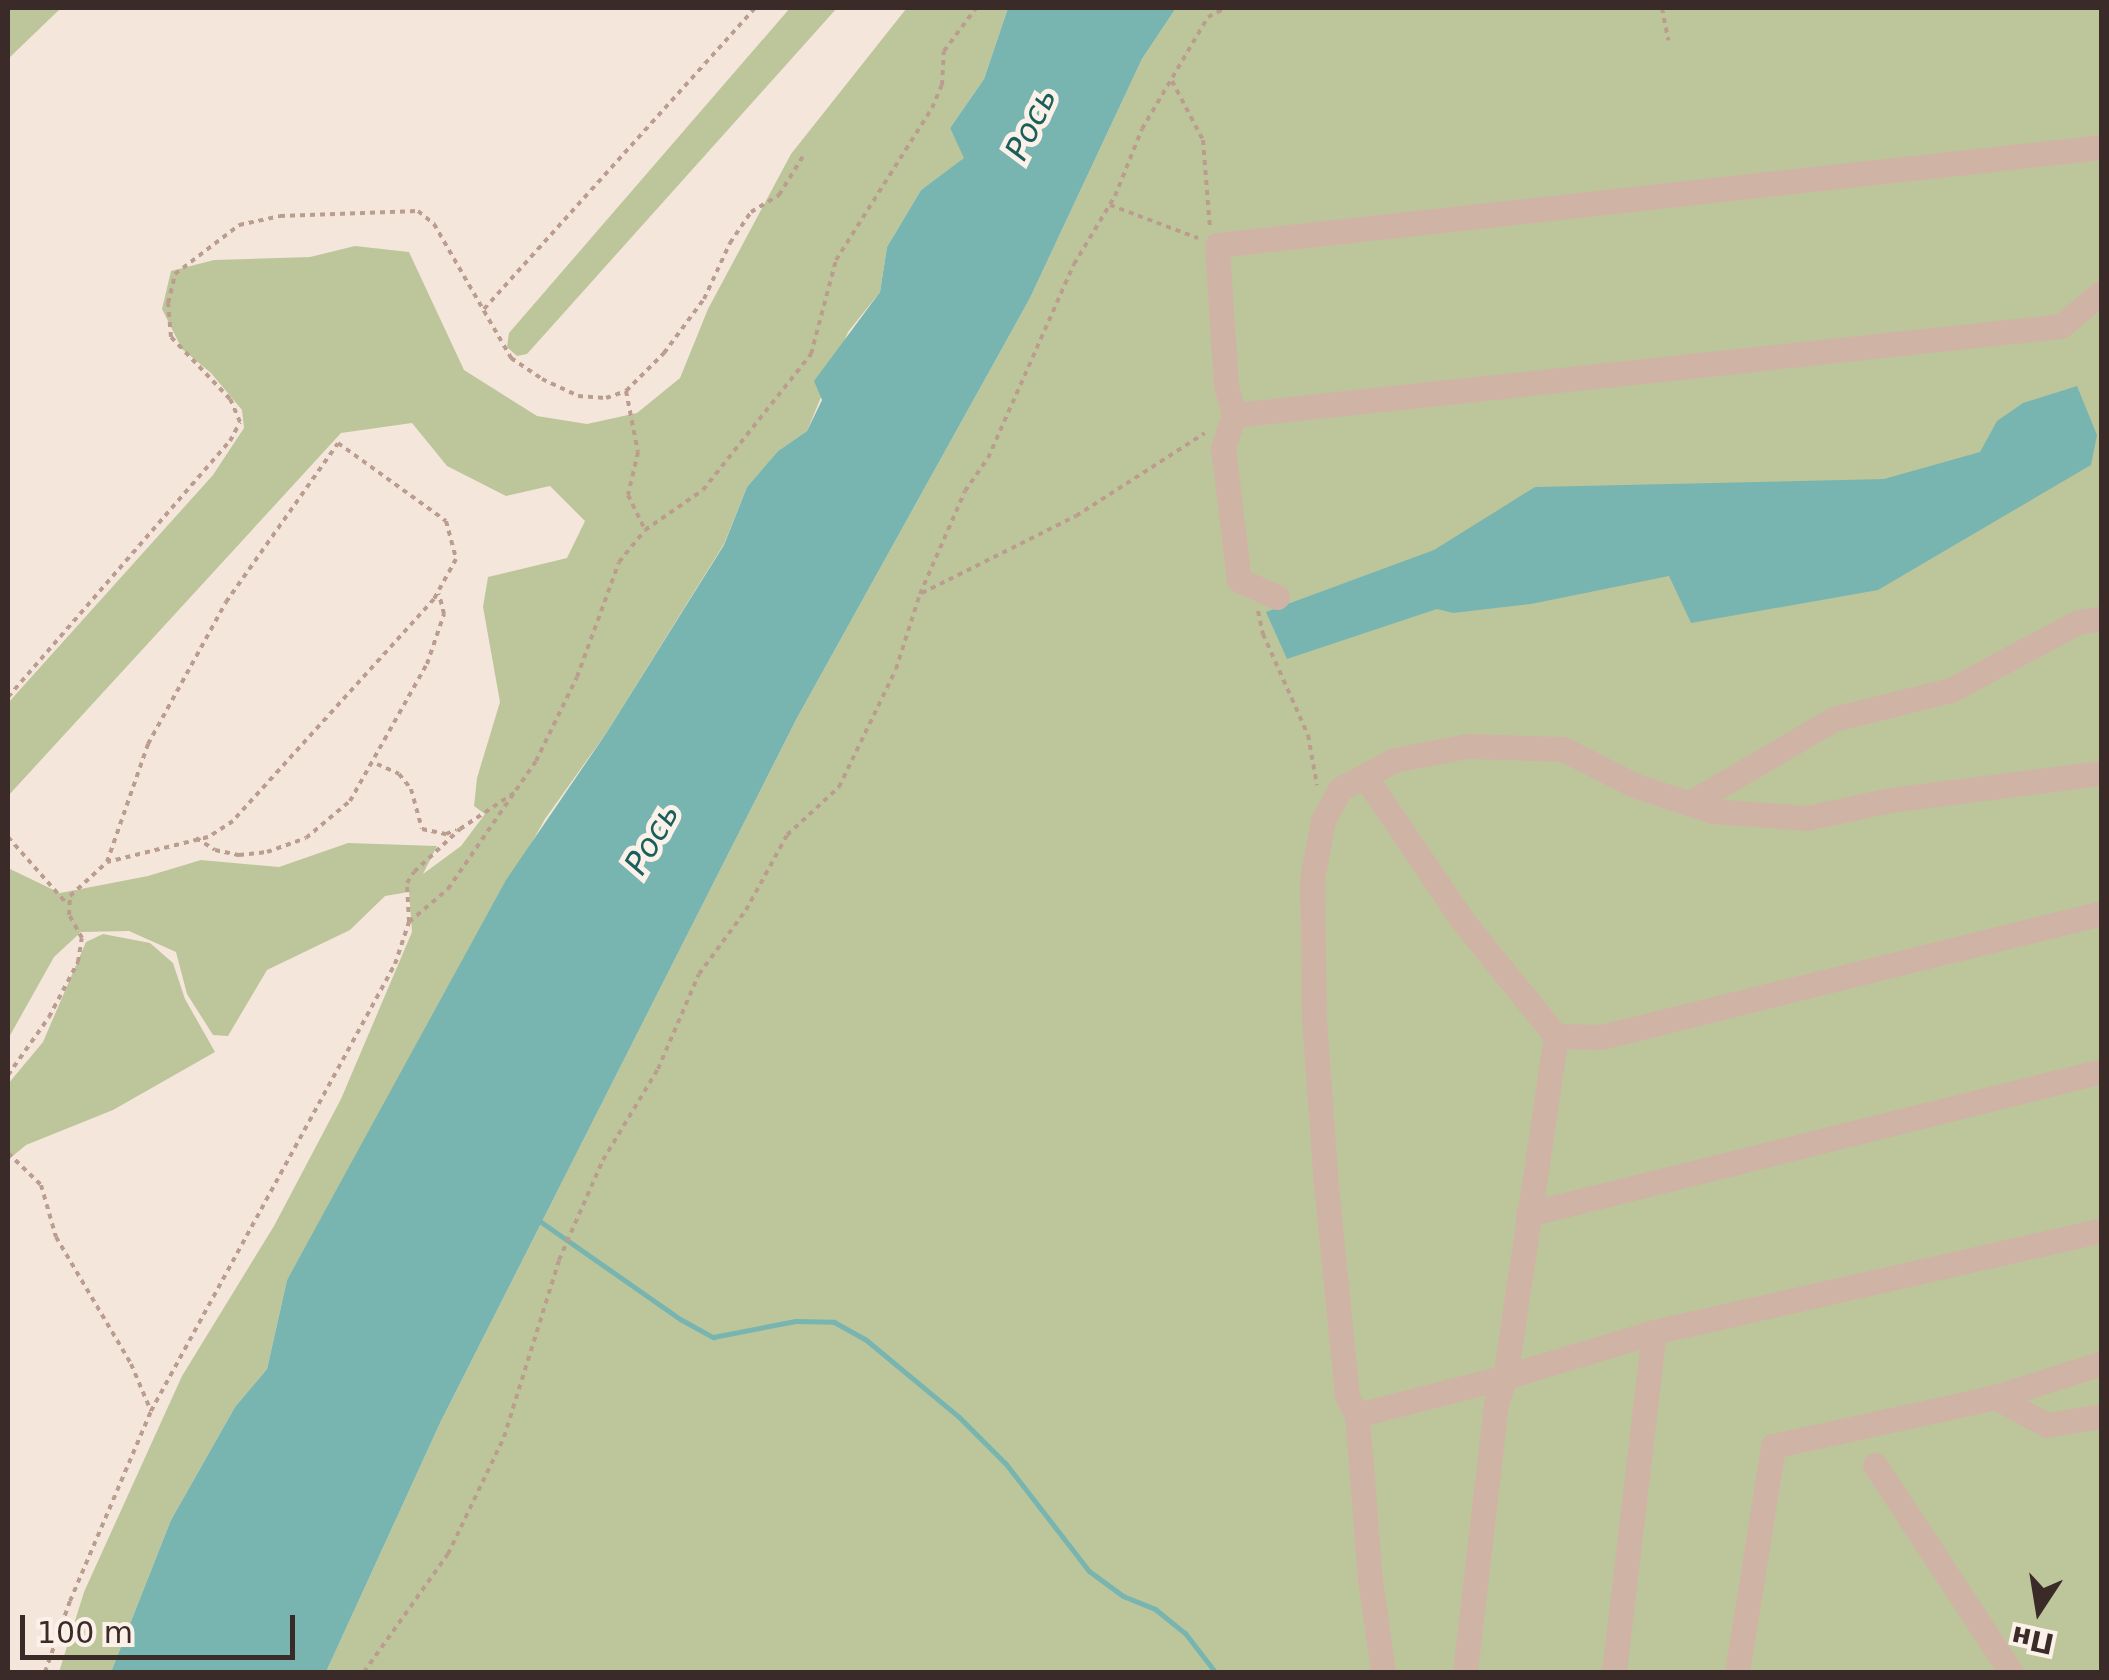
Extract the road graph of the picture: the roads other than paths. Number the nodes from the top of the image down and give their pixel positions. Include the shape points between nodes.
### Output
1 (2102, 146) edge
2 (2102, 292) edge
3 (1234, 415) junction
4 (1277, 597) dead end
5 (2102, 618) edge
6 (2102, 773) edge
7 (1366, 778) junction
8 (1690, 803) junction
9 (2102, 913) edge
10 (1556, 1036) junction
11 (2102, 1071) edge
12 (1528, 1214) junction
13 (2102, 1230) edge
14 (1654, 1332) junction
15 (2102, 1363) edge
16 (1505, 1377) junction
17 (1996, 1397) junction
18 (1357, 1415) junction
19 (2102, 1416) edge
20 (1874, 1464) dead end
21 (1384, 1672) edge
22 (1464, 1672) edge
23 (1614, 1672) edge
24 (1737, 1672) edge
25 (2011, 1672) edge

1 - 3 street via 1217,245 1226,386
2 - 3 street via 2061,326
3 - 4 street via 1224,448 1240,580
5 - 8 street via 2078,622 1951,690 1834,718
6 - 8 street via 1890,800 1807,818
7 - 8 street via 1394,760 1467,746 1563,749 1636,786
7 - 10 street via 1462,920
7 - 18 street via 1340,789 1323,820 1312,880 1326,1186 1347,1396
9 - 10 street via 1602,1037
10 - 12 street
11 - 12 street
12 - 16 street
13 - 14 street
14 - 16 street
14 - 23 street
15 - 17 street
16 - 18 street
16 - 22 street via 1496,1403
17 - 19 street via 2047,1426
17 - 24 street via 1773,1446
18 - 21 street
20 - 25 street

